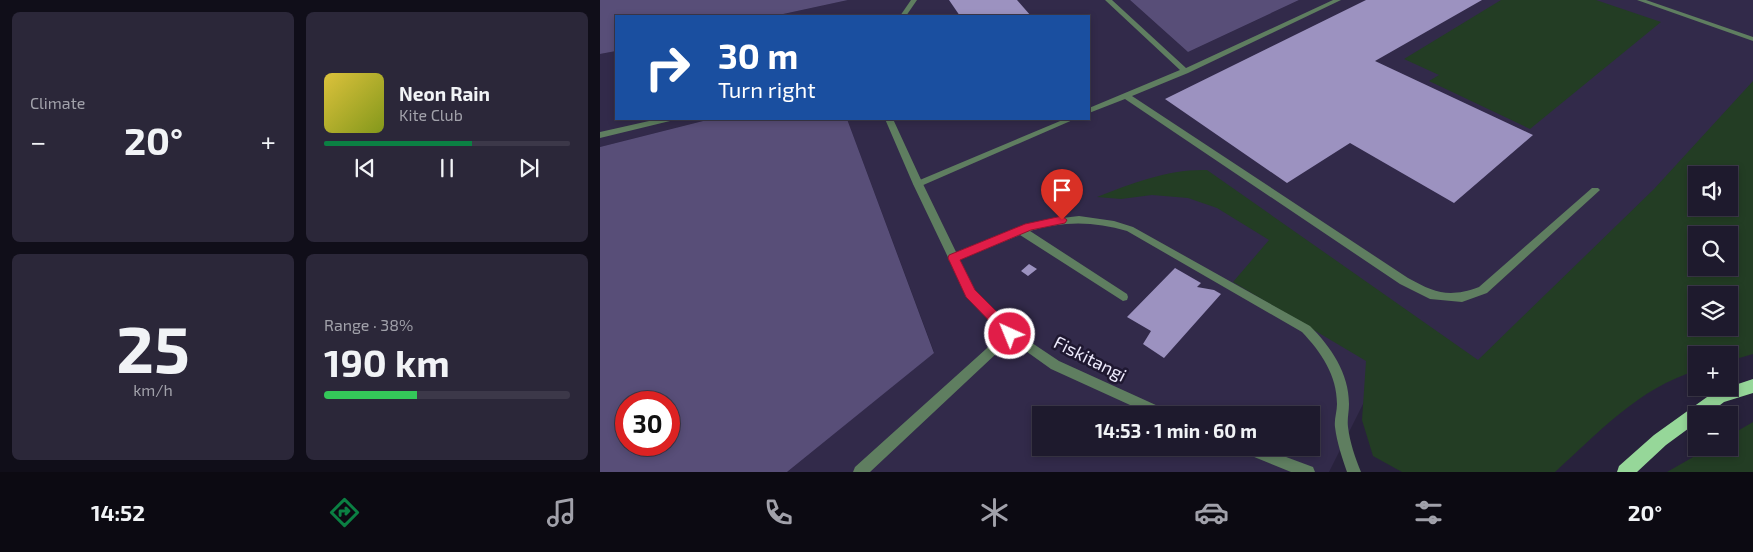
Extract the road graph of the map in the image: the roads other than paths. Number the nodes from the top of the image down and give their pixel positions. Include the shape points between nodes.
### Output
1 (914, 0) edge
2 (1108, 0) edge
3 (1338, 0) edge
4 (1640, 0) edge
5 (904, 15) edge
6 (1753, 39) edge
7 (1184, 71) junction
8 (1126, 96) junction
9 (1090, 111) edge
10 (662, 120) edge
11 (889, 120) edge
12 (1070, 120) edge
13 (600, 135) edge
14 (918, 184) junction
15 (1595, 190) dead end
16 (1020, 230) junction
17 (954, 258) junction
18 (1123, 297) dead end
19 (1010, 334) junction
20 (1753, 386) edge
21 (1145, 406) edge
22 (1267, 456) edge
23 (860, 472) edge
24 (1308, 472) edge
25 (1354, 472) edge
26 (1625, 472) edge

1 - 5 street
2 - 7 street
3 - 7 street
4 - 6 street
7 - 8 street
8 - 9 street
8 - 15 street via 1404,281 1430,295 1462,298 1482,290
10 - 13 street
11 - 14 street, Fiskitangi
12 - 14 street
14 - 17 street, Fiskitangi
16 - 17 street
16 - 18 street
16 - 25 street via 1080,219 1130,229 1306,329 1331,358 1338,375 1343,406 1340,421
17 - 19 street, Fiskitangi via 971,294
19 - 21 street, Fiskitangi via 1055,365
19 - 23 street
20 - 26 main road via 1719,398 1660,440
22 - 24 street

